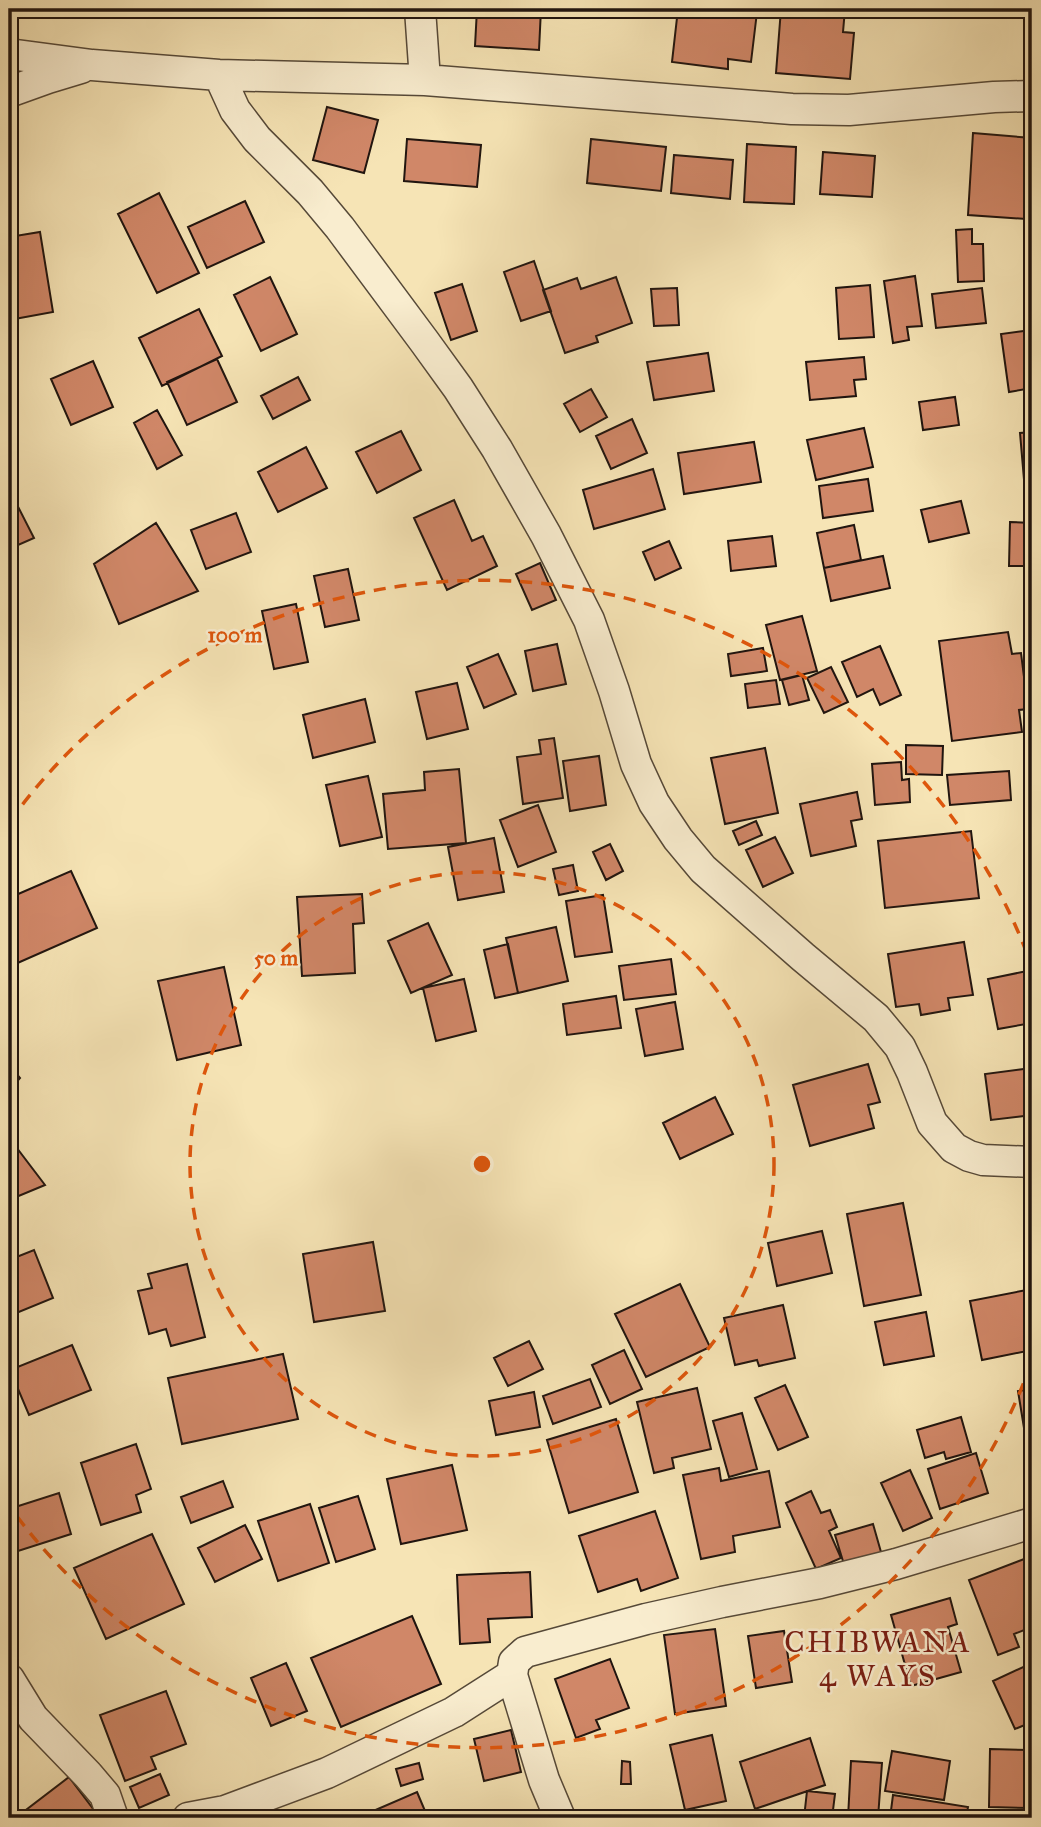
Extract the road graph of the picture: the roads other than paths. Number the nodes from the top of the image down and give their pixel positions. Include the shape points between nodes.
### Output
1 (420, 9) edge
2 (9, 54) edge
3 (92, 65) junction
4 (219, 75) junction
5 (425, 80) junction
6 (9, 92) edge
7 (1032, 96) edge
8 (1032, 1162) edge
9 (1032, 1522) edge
10 (512, 1675) junction
11 (9, 1679) edge
12 (113, 1818) edge
13 (188, 1818) edge
14 (560, 1818) edge

1 - 5 street
2 - 3 street
3 - 4 street
3 - 6 street
4 - 5 street
4 - 8 street via 235,110 340,228 497,449 589,620 636,764 678,839 703,869 876,1018 900,1047 932,1123 954,1149 984,1160
5 - 7 street via 792,109 849,110
9 - 10 street via 884,1567 646,1619 525,1652 514,1662
10 - 13 street via 454,1712 327,1773 225,1811
10 - 14 street
11 - 12 street via 33,1718 105,1795

